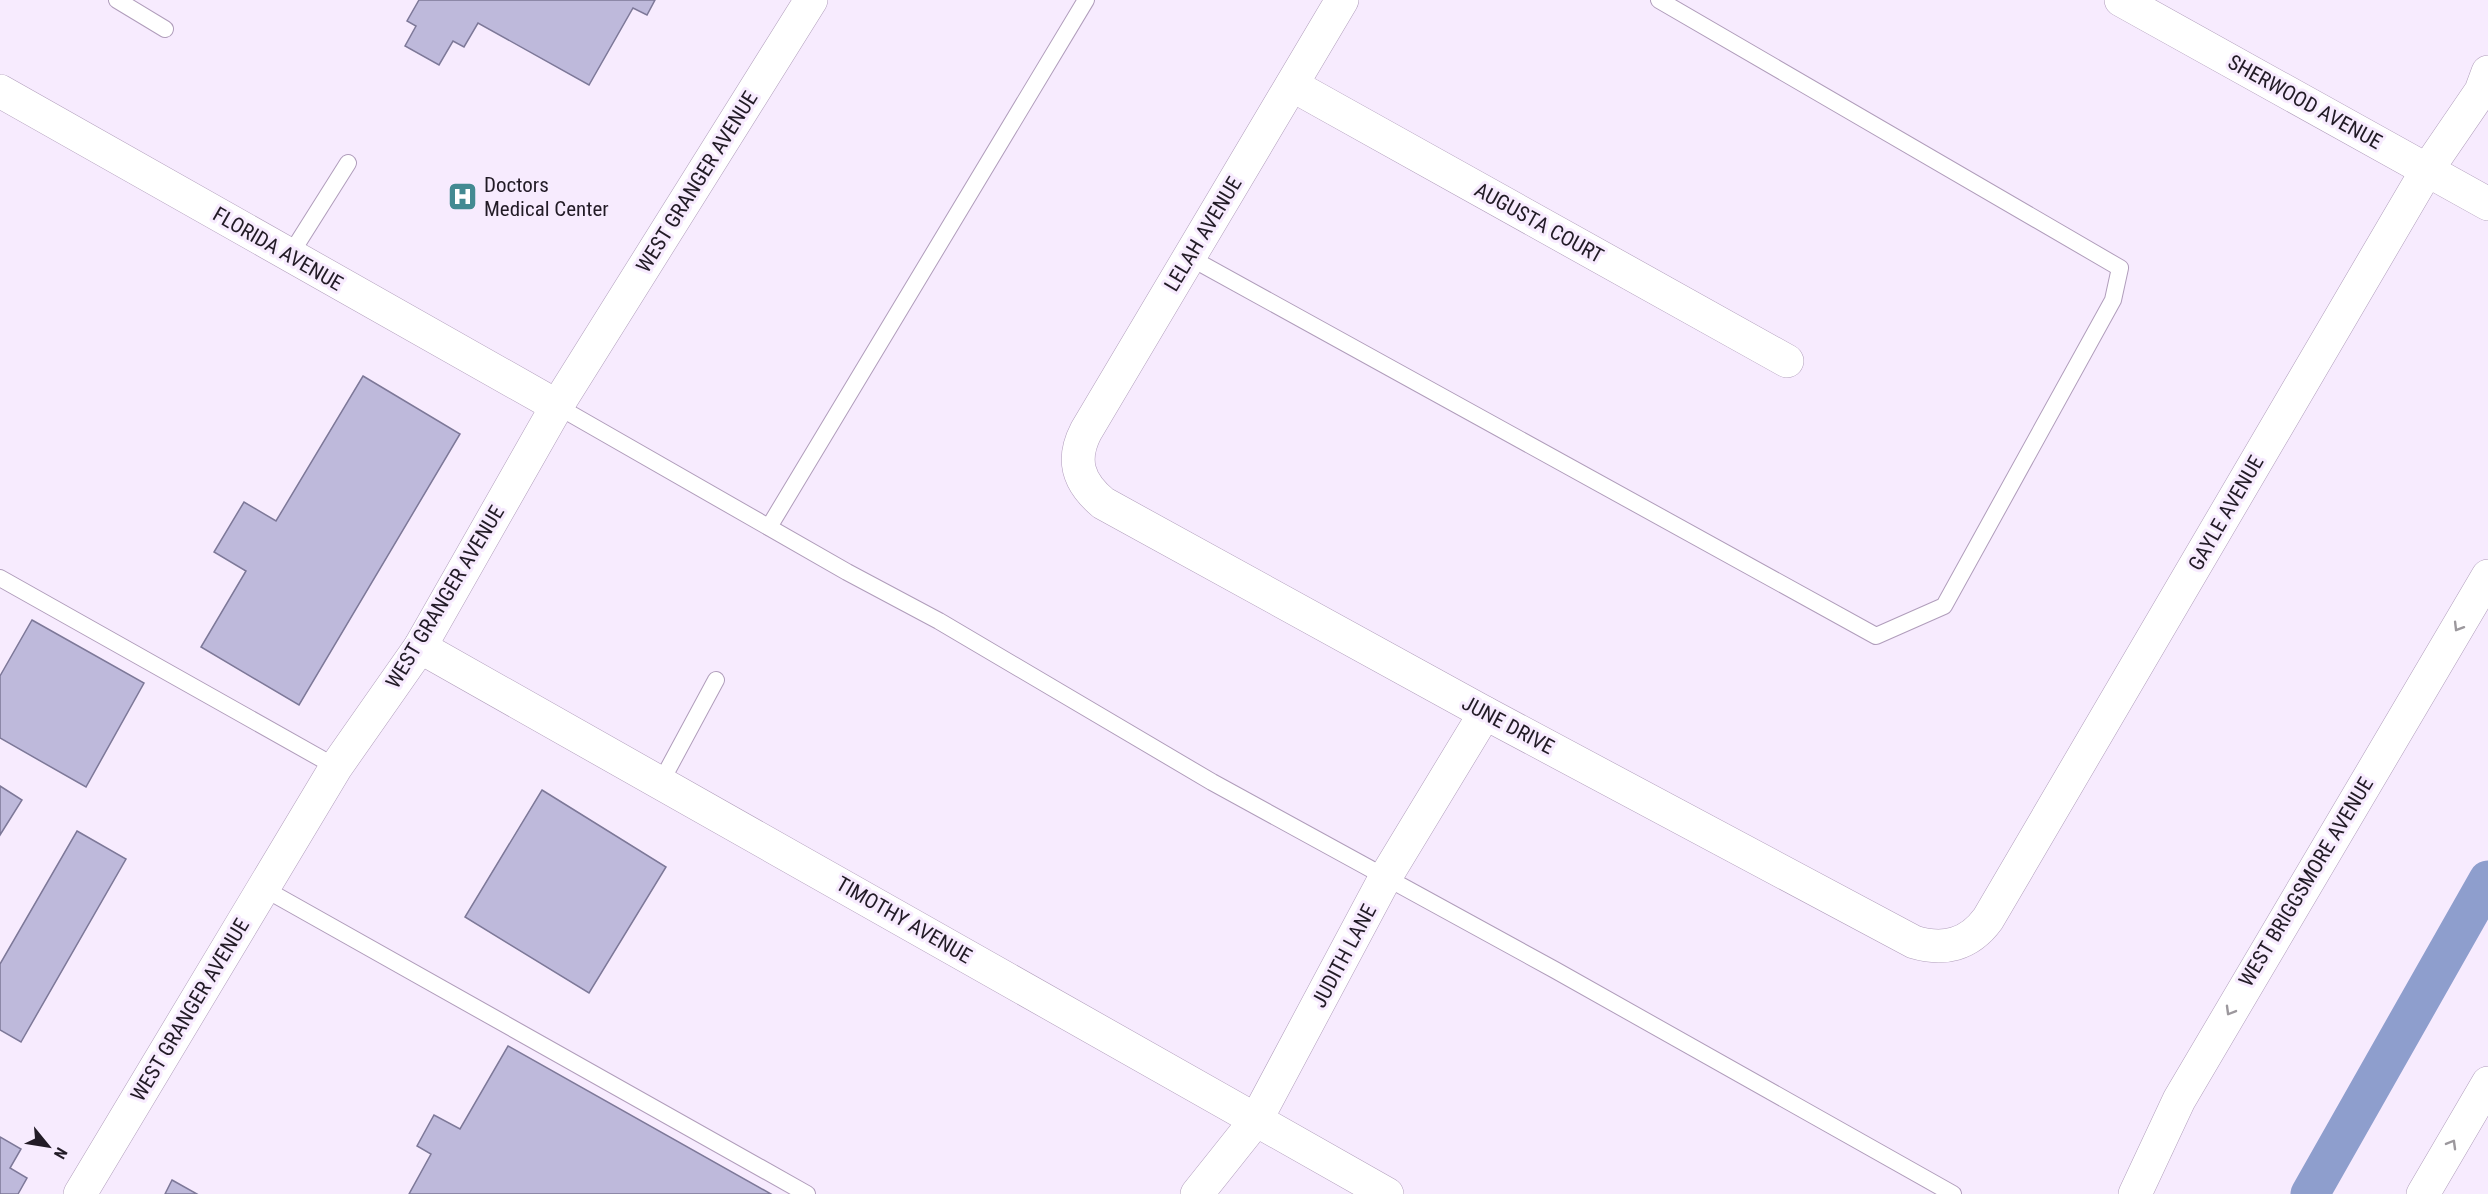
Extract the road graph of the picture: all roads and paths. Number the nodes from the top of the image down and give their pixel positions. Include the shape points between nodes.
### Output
1 (117, 0) edge
2 (811, 0) edge
3 (1086, 0) edge
4 (1342, 0) edge
5 (1659, 0) edge
6 (2121, 0) edge
7 (165, 29) dead end
8 (2488, 72) edge
9 (1292, 85) junction
10 (3, 100) edge
11 (348, 164) dead end
12 (2427, 170) junction
13 (2488, 204) edge
14 (290, 255) junction
15 (1189, 257) junction
16 (1786, 361) dead end
17 (557, 406) junction
18 (1079, 472) joint
19 (769, 527) junction
20 (2488, 576) edge
21 (0, 578) edge
22 (420, 647) junction
23 (716, 680) dead end
24 (1485, 713) junction
25 (336, 766) junction
26 (661, 782) junction
27 (1385, 878) junction
28 (263, 888) junction
29 (1956, 945) joint
30 (2488, 1083) edge
31 (1256, 1120) junction
32 (80, 1194) edge
33 (807, 1194) edge
34 (1197, 1194) edge
35 (1387, 1194) edge
36 (1953, 1194) edge
37 (2135, 1194) edge
38 (2423, 1194) edge

1 - 7 lane
2 - 17 street, WEST GRANGER AVENUE
3 - 19 lane
4 - 9 street, LELAH AVENUE
5 - 15 lane via 2120,268 2113,300 1944,606 1876,636
6 - 12 street, SHERWOOD AVENUE
8 - 12 street, GAYLE AVENUE via 2481,91
9 - 15 street, LELAH AVENUE
9 - 16 street, AUGUSTA COURT
10 - 14 street, FLORIDA AVENUE
11 - 14 lane
12 - 13 street, SHERWOOD AVENUE
12 - 29 street, GAYLE AVENUE via 1988,919 1979,932
14 - 17 street, FLORIDA AVENUE
15 - 18 street, LELAH AVENUE via 1086,431 1079,446
17 - 19 lane
17 - 22 street, WEST GRANGER AVENUE
18 - 24 street, JUNE DRIVE via 1103,503
19 - 27 lane
20 -> 37 street, WEST BRIGGSMORE AVENUE via 2179,1100
21 - 25 lane
22 - 25 street, WEST GRANGER AVENUE
22 - 26 street, TIMOTHY AVENUE
23 - 26 lane
24 - 27 street, JUDITH LANE
24 - 29 street, JUNE DRIVE via 1914,942 1930,947
25 - 28 street, WEST GRANGER AVENUE
26 - 31 street, TIMOTHY AVENUE
27 - 31 street, JUDITH LANE
27 - 36 lane
28 - 32 street, WEST GRANGER AVENUE
28 - 33 lane
38 -> 30 street
31 - 34 street, JUDITH LANE
31 - 35 street, TIMOTHY AVENUE

